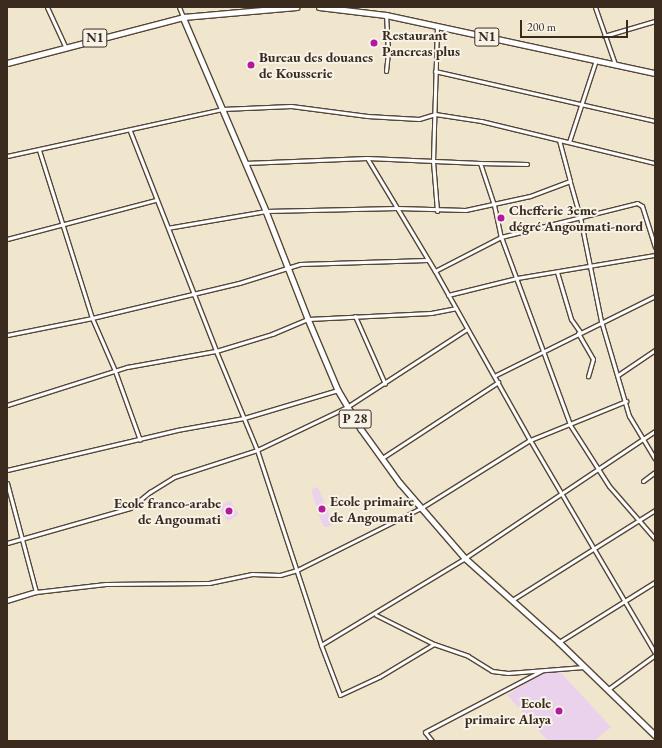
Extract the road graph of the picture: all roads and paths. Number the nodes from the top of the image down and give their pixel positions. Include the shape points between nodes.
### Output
1 (47, 7) edge
2 (179, 7) edge
3 (297, 7) edge
4 (319, 7) edge
5 (594, 7) edge
6 (250, 8) edge
7 (338, 8) edge
8 (386, 15) junction
9 (183, 16) junction
10 (655, 21) edge
11 (437, 26) junction
12 (604, 36) junction
13 (65, 46) junction
14 (596, 60) junction
15 (7, 63) edge
16 (615, 64) junction
17 (386, 71) dead end
18 (435, 71) junction
19 (655, 72) edge
20 (582, 105) junction
21 (222, 108) junction
22 (435, 114) junction
23 (655, 121) edge
24 (130, 131) junction
25 (559, 140) junction
26 (569, 142) junction
27 (39, 150) junction
28 (7, 156) edge
29 (366, 158) junction
30 (433, 161) junction
31 (245, 163) junction
32 (480, 163) junction
33 (655, 163) edge
34 (527, 164) dead end
35 (570, 181) junction
36 (156, 200) junction
37 (494, 205) junction
38 (397, 208) junction
39 (266, 211) junction
40 (437, 211) junction
41 (580, 217) junction
42 (63, 226) junction
43 (168, 228) junction
44 (501, 237) junction
45 (7, 239) edge
46 (655, 248) edge
47 (655, 255) edge
48 (427, 260) junction
49 (287, 267) junction
50 (590, 267) junction
51 (435, 271) junction
52 (557, 272) junction
53 (517, 278) junction
54 (193, 293) junction
55 (448, 295) junction
56 (655, 296) edge
57 (456, 308) junction
58 (355, 316) junction
59 (92, 318) junction
60 (308, 319) junction
61 (601, 321) junction
62 (467, 329) junction
63 (579, 333) junction
64 (7, 335) edge
65 (655, 350) edge
66 (216, 351) junction
67 (541, 352) junction
68 (115, 371) junction
69 (496, 375) junction
70 (618, 375) junction
71 (588, 376) dead end
72 (498, 382) junction
73 (385, 384) junction
74 (338, 390) junction
75 (626, 401) junction
76 (7, 405) edge
77 (347, 407) junction
78 (244, 418) junction
79 (570, 425) junction
80 (655, 430) edge
81 (643, 439) junction
82 (140, 440) junction
83 (530, 440) junction
84 (257, 450) junction
85 (382, 458) junction
86 (655, 460) edge
87 (596, 469) junction
88 (7, 470) edge
89 (655, 472) edge
90 (643, 481) dead end
91 (7, 483) edge
92 (560, 493) junction
93 (421, 508) junction
94 (655, 510) edge
95 (638, 520) junction
96 (655, 539) edge
97 (24, 540) junction
98 (7, 543) edge
99 (592, 548) junction
100 (465, 558) junction
101 (297, 570) junction
102 (655, 582) edge
103 (36, 592) junction
104 (512, 600) junction
105 (7, 601) edge
106 (623, 603) junction
107 (376, 614) junction
108 (559, 642) junction
109 (434, 644) junction
110 (321, 645) junction
111 (655, 654) edge
112 (584, 667) junction
113 (544, 670) junction
114 (607, 690) junction
115 (655, 728) edge
116 (650, 732) junction
117 (655, 735) edge
118 (432, 741) edge

1 - 13 street
2 - 9 street
3 - 6 highway, N1
4 - 7 highway, N1
5 - 12 street
6 - 9 highway, N1
7 - 8 highway, N1
8 - 11 highway, N1
8 - 17 street
9 - 13 highway, N1
9 - 21 main road, P 28
10 - 12 street
11 - 14 highway, N1
11 - 18 street
12 - 16 street
13 - 15 highway, N1
14 - 16 highway, N1
14 - 20 street
16 - 19 highway, N1
18 - 20 street
18 - 22 street
20 - 23 street
20 - 26 street
21 - 22 street via 302,107 367,116 418,119
21 - 24 street
21 - 31 main road, P 28
22 - 25 street
22 - 30 street
24 - 27 street
24 - 36 street
25 - 26 street
25 - 35 street
26 - 33 street
27 - 28 street
27 - 42 street
29 - 30 street
29 - 31 street
29 - 38 street
30 - 32 street
30 - 40 street
31 - 39 main road, P 28
32 - 34 street
32 - 37 street
35 - 37 street
35 - 41 street
36 - 42 street
36 - 43 street
37 - 40 street
37 - 44 street
38 - 39 street
38 - 40 street
38 - 48 street
39 - 43 street
39 - 49 main road, P 28
41 - 44 street
41 - 46 street via 640,204
41 - 50 street
42 - 45 street
42 - 59 street
43 - 54 street
44 - 51 street
44 - 53 street
47 - 50 street
48 - 49 street via 315,263
48 - 51 street
49 - 54 street via 239,283
49 - 60 main road, P 28
50 - 52 street
50 - 61 street
51 - 55 street
52 - 53 street
52 - 63 street via 571,319
53 - 55 street
53 - 67 street
54 - 59 street
54 - 66 street
55 - 57 street
56 - 61 street
57 - 58 street via 424,314
57 - 62 street
58 - 60 street
58 - 73 street
59 - 64 street
59 - 68 street
60 - 66 street via 272,334
60 - 74 main road, P 28
61 - 63 street
61 - 70 street
62 - 69 street
62 - 73 street
63 - 67 street
63 - 71 street via 594,359
65 - 70 street
66 - 68 street
66 - 78 street
67 - 69 street
67 - 79 street
68 - 76 street
68 - 82 street
69 - 72 street
70 - 75 street
72 - 83 street
72 - 85 street
73 - 77 street
74 - 77 main road, P 28
74 - 78 street
75 - 79 street
75 - 81 street via 633,423
77 - 84 street
77 - 85 main road, P 28
78 - 82 street
78 - 84 street
79 - 83 street
79 - 87 street
80 - 81 street
81 - 86 street
81 - 87 street
82 - 88 street
83 - 92 street
83 - 93 street
84 - 97 street via 174,477 130,508
84 - 101 street
85 - 93 main road, P 28
87 - 92 street
87 - 95 street
89 - 90 street
91 - 97 street
92 - 99 street
92 - 100 street
93 - 100 main road, P 28
93 - 101 street
94 - 95 street
95 - 96 street
95 - 99 street
97 - 98 street
97 - 103 street
99 - 104 street
99 - 106 street
100 - 104 main road, P 28
100 - 107 street
101 - 103 street via 280,575 252,574 209,583 106,584
101 - 110 street
102 - 106 street
103 - 105 street
104 - 108 main road, P 28
106 - 108 street
106 - 111 street
107 - 109 street
107 - 110 street
108 - 112 main road, P 28
109 - 110 street via 379,677 340,695
109 - 113 street via 468,656 492,672
111 - 114 street
112 - 113 street
112 - 114 main road, P 28
113 - 118 street via 425,732
114 - 116 main road, P 28
115 - 116 street
116 - 117 main road, P 28

